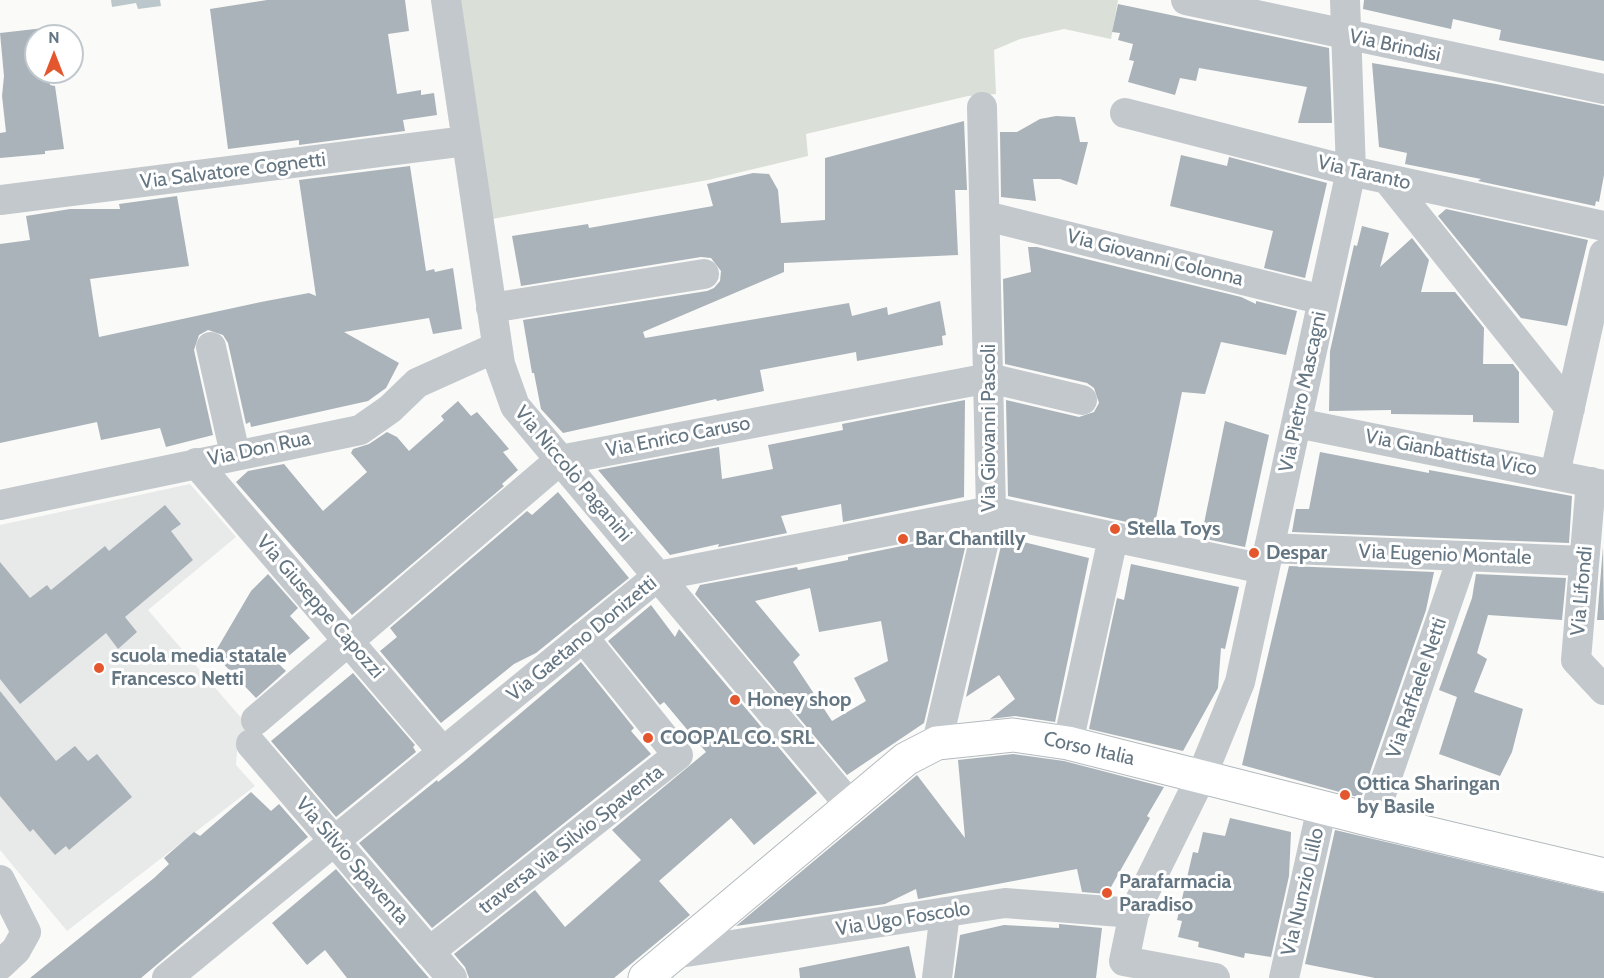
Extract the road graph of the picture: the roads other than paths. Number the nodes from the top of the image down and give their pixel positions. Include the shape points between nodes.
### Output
1 (446, 0) edge
2 (1186, 0) edge
3 (1345, 0) edge
4 (1347, 36) junction
5 (1604, 89) edge
6 (982, 107) dead end
7 (1125, 113) dead end
8 (466, 141) junction
9 (1351, 171) junction
10 (1387, 179) junction
11 (0, 200) edge
12 (986, 216) junction
13 (1604, 226) edge
14 (1604, 254) edge
15 (704, 274) dead end
16 (1323, 300) junction
17 (491, 308) junction
18 (212, 347) dead end
19 (497, 347) junction
20 (1594, 350) edge
21 (989, 378) junction
22 (1082, 400) dead end
23 (1570, 408) junction
24 (1297, 423) junction
25 (235, 454) junction
26 (560, 460) junction
27 (196, 463) junction
28 (1555, 474) junction
29 (1597, 484) edge
30 (0, 505) edge
31 (992, 511) junction
32 (1113, 538) junction
33 (1462, 556) junction
34 (1267, 558) junction
35 (1584, 561) junction
36 (658, 576) junction
37 (583, 637) junction
38 (349, 640) junction
39 (1604, 690) edge
40 (254, 732) joint
41 (1068, 742) junction
42 (937, 744) junction
43 (443, 752) junction
44 (1202, 775) junction
45 (849, 804) junction
46 (1322, 807) junction
47 (1372, 820) junction
48 (335, 840) junction
49 (1604, 875) edge
50 (0, 880) edge
51 (945, 912) junction
52 (1134, 913) junction
53 (429, 952) junction
54 (673, 954) junction
55 (0, 965) edge
56 (167, 978) edge
57 (452, 978) edge
58 (645, 978) edge
59 (937, 978) edge
60 (1215, 978) edge
61 (1284, 978) edge

1 - 8 street, Via Niccolò Paganini
2 - 4 street, Via Brindisi
3 - 4 street, Via Pietro Mascagni
4 - 5 street, Via Brindisi
4 - 9 street, Via Pietro Mascagni
6 - 12 street, Via Giovanni Pascoli
7 - 9 street, Via Taranto
8 - 11 street, Via Salvatore Cognetti
8 - 17 street, Via Niccolò Paganini
9 - 10 street, Via Taranto
9 - 16 street, Via Pietro Mascagni
10 - 13 street, Via Taranto
10 - 23 street
12 - 16 street, Via Giovanni Colonna
12 - 21 street, Via Giovanni Pascoli
14 - 20 street
15 - 17 street
16 - 24 street, Via Pietro Mascagni
17 - 19 street, Via Niccolò Paganini
18 - 25 street
19 - 25 street, Via Don Rua via 417,383 360,430
19 - 26 street, Via Niccolò Paganini via 514,406
20 - 23 street
21 - 22 street, Via Enrico Caruso
21 - 26 street, Via Enrico Caruso
21 - 31 street, Via Giovanni Pascoli
23 - 28 street
24 - 28 street, Via Gianbattista Vico
24 - 34 street, Via Pietro Mascagni
25 - 27 street, Via Don Rua
26 - 36 street, Via Niccolò Paganini
26 - 38 street, Via Enrico Caruso
27 - 30 street, Via Don Rua
27 - 38 street, Via Giuseppe Capozzi
28 - 29 street, Via Gianbattista Vico
29 - 35 street, Via Lifondi
31 - 32 street, Via Gaetano Donizetti
31 - 36 street, Via Gaetano Donizetti
31 - 42 street, Via Giovanni Pascoli
32 - 34 street, Via Gaetano Donizetti
32 - 41 street
33 - 34 street, Via Eugenio Montale
33 - 35 street, Via Eugenio Montale
33 - 47 street, Via Raffaele Netti
34 - 44 street, Via Pietro Mascagni via 1240,682
35 - 39 street, Via Lifondi via 1576,660
36 - 37 street, Via Gaetano Donizetti
36 - 45 street, Via Niccolò Paganini
37 - 43 street, Via Gaetano Donizetti
37 - 53 street, traversa via Silvio Spaventa via 678,755
38 - 40 street, Via Enrico Caruso
38 - 43 street, Via Giuseppe Capozzi
40 - 48 street, Via Silvio Spaventa
41 - 42 main road, Corso Italia via 1013,735
41 - 44 main road, Corso Italia
42 - 45 main road, Corso Italia via 906,759
43 - 48 street, Via Gaetano Donizetti
44 - 46 main road, Corso Italia
44 - 52 street, Via Pietro Mascagni
45 - 54 main road, Corso Italia
46 - 47 main road, Corso Italia
46 - 61 street, Via Nunzio Lillo
47 - 49 main road, Corso Italia
48 - 53 street, Via Silvio Spaventa
48 - 56 street, Via Gaetano Donizetti
50 - 55 street via 26,932 16,950
51 - 52 street, Via Ugo Foscolo via 1005,903
51 - 54 street, Via Ugo Foscolo
51 - 59 street
52 - 60 street, Via Pietro Mascagni via 1124,961
53 - 57 street, Via Silvio Spaventa
54 - 58 main road, Corso Italia

